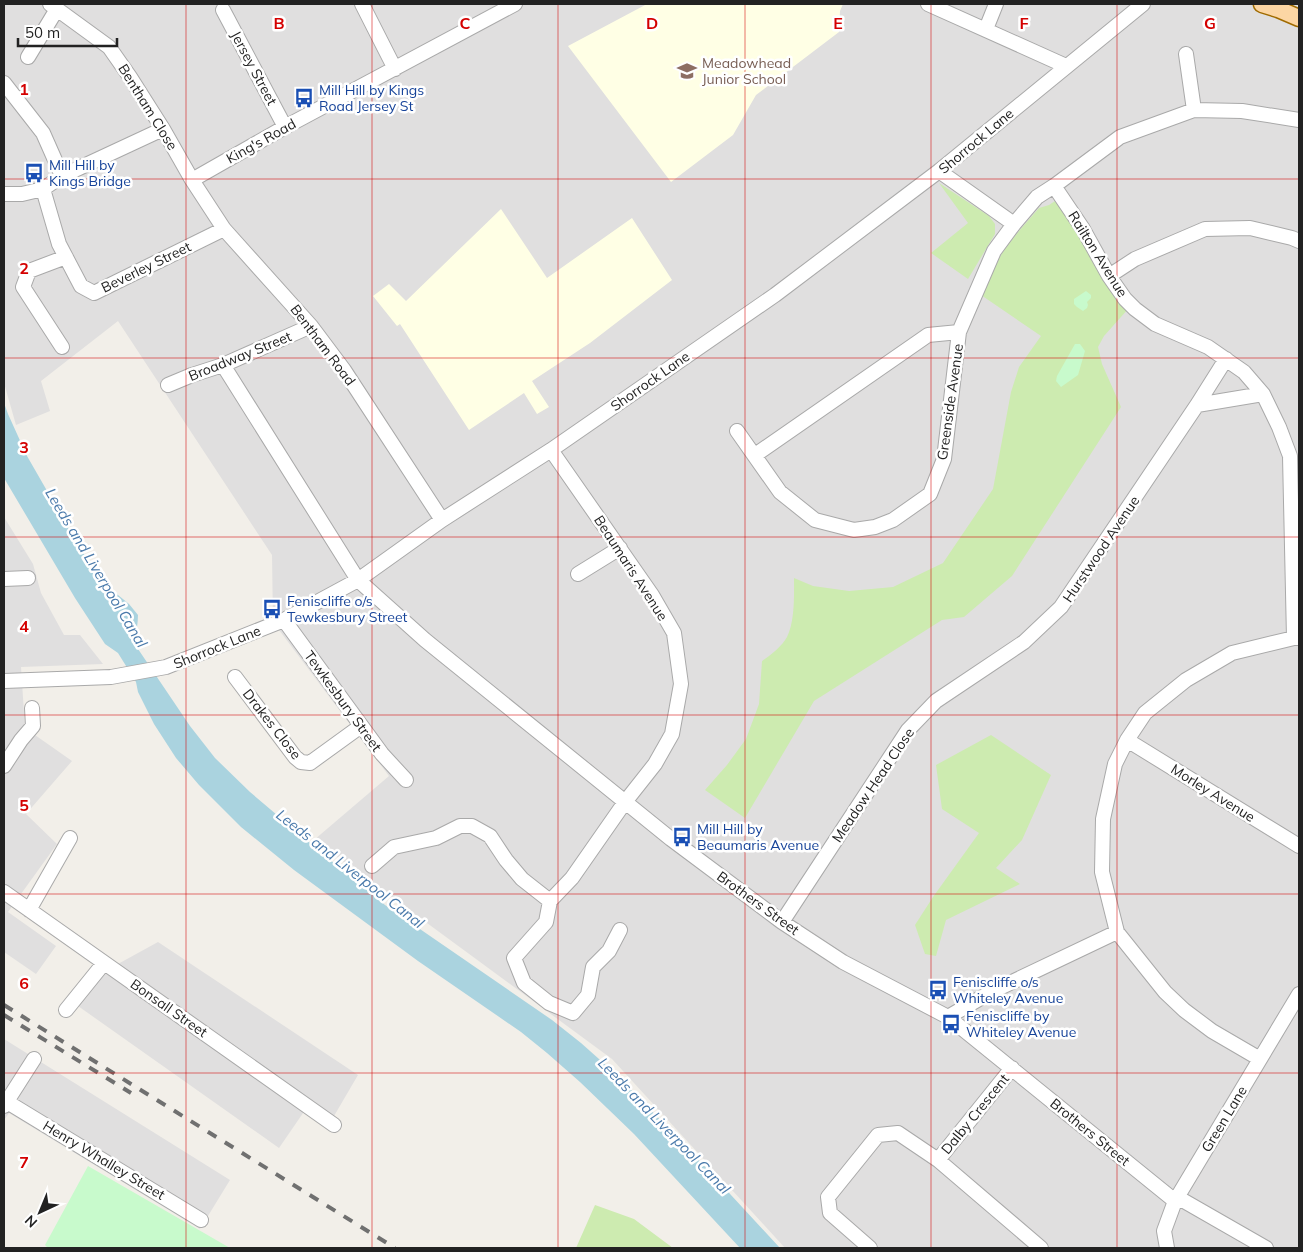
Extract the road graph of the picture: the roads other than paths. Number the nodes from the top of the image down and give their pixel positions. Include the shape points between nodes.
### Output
1 (362, 4) edge
2 (515, 4) edge
3 (928, 4) edge
4 (996, 4) edge
5 (1143, 4) edge
6 (1262, 4) edge
7 (54, 6) edge
8 (223, 10) dead end
9 (1299, 18) edge
10 (986, 29) junction
11 (1186, 54) dead end
12 (28, 57) dead end
13 (1066, 66) junction
14 (395, 69) junction
15 (4, 83) edge
16 (1194, 110) junction
17 (1299, 120) edge
18 (285, 127) junction
19 (163, 129) junction
20 (939, 171) junction
21 (62, 176) junction
22 (192, 180) junction
23 (1054, 186) junction
24 (43, 189) junction
25 (4, 194) edge
26 (1014, 224) junction
27 (224, 229) junction
28 (1299, 241) edge
29 (66, 258) junction
30 (1109, 276) junction
31 (311, 326) junction
32 (959, 332) junction
33 (62, 347) dead end
34 (1226, 359) junction
35 (222, 365) junction
36 (168, 385) dead end
37 (1263, 394) junction
38 (1197, 405) junction
39 (737, 431) dead end
40 (551, 450) junction
41 (756, 455) junction
42 (442, 520) junction
43 (620, 548) junction
44 (578, 574) dead end
45 (28, 578) dead end
46 (4, 579) edge
47 (358, 580) junction
48 (284, 620) junction
49 (1296, 638) edge
50 (235, 677) dead end
51 (4, 681) edge
52 (936, 701) joint
53 (32, 708) dead end
54 (361, 726) junction
55 (1128, 740) junction
56 (4, 766) edge
57 (406, 780) dead end
58 (625, 802) junction
59 (70, 838) dead end
60 (1299, 846) edge
61 (372, 866) dead end
62 (4, 892) edge
63 (550, 901) junction
64 (29, 910) junction
65 (782, 922) junction
66 (620, 930) dead end
67 (1117, 932) junction
68 (104, 963) junction
69 (1299, 994) edge
70 (66, 1010) dead end
71 (948, 1017) junction
72 (34, 1059) dead end
73 (1260, 1059) junction
74 (1012, 1068) junction
75 (5, 1102) edge
76 (334, 1125) dead end
77 (938, 1160) junction
78 (1175, 1201) junction
79 (201, 1220) dead end
80 (870, 1248) edge
81 (1041, 1248) edge
82 (1167, 1248) edge
83 (1266, 1248) edge

1 - 14 street
2 - 14 street, King's Road
3 - 10 street
4 - 10 street
5 - 13 street, Shorrock Lane
6 - 9 main road
7 - 12 street
7 - 19 street, Bentham Close via 110,47
8 - 18 street, Jersey Street
10 - 13 street
11 - 16 street
13 - 20 street, Shorrock Lane
14 - 18 street, King's Road
15 - 21 street via 44,133
16 - 17 street, Greenside Avenue via 1242,110
16 - 23 street, Greenside Avenue via 1120,137
18 - 22 street, King's Road
19 - 21 street
19 - 22 street, Bentham Close
20 - 26 street
20 - 40 street, Shorrock Lane via 775,295
21 - 24 street
22 - 27 street, Bentham Road
23 - 26 street, Greenside Avenue via 1037,197
23 - 30 street, Railton Avenue
24 - 25 street
24 - 29 street, Beverley Street
26 - 32 street, Greenside Avenue via 994,252
27 - 29 street, Beverley Street via 94,293 81,286
27 - 31 street, Bentham Road
28 - 30 street via 1250,228 1205,229 1135,259
29 - 33 street via 29,270 23,287
30 - 34 street, Railton Avenue via 1125,299 1155,324 1208,347
31 - 35 street, Broadway Street
31 - 42 street, Bentham Road via 344,370
32 - 41 street, Greenside Avenue via 928,335
32 - 41 street, Greenside Avenue via 944,459 930,494 893,520 854,530 815,520 780,492
34 - 37 street, Railton Avenue via 1244,372
34 - 38 street, Hurstwood Avenue
35 - 36 street, Broadway Street
35 - 47 street, Brothers Street
37 - 38 street
37 - 49 street, Railton Avenue via 1290,456
38 - 52 street, Hurstwood Avenue via 1062,607 1024,642
39 - 41 street, Greenside Avenue
40 - 42 street, Shorrock Lane
40 - 43 street, Beaumaris Avenue
42 - 47 street, Shorrock Lane
43 - 44 street
43 - 58 street, Beaumaris Avenue via 674,633 681,684 672,734 656,764
45 - 46 street
47 - 48 street, Shorrock Lane
47 - 58 street, Brothers Street via 425,640
48 - 51 street, Shorrock Lane via 166,668 111,677
48 - 54 street, Tewkesbury Street
49 - 55 street via 1232,653 1186,680 1145,713
50 - 54 street, Drakes Close via 301,762 310,763
52 - 65 street, Meadow Head Close via 908,730
53 - 56 street via 33,726
54 - 57 street, Tewkesbury Street
55 - 60 street, Morley Avenue
55 - 67 street via 1115,764 1103,818 1102,872
58 - 63 street, Beaumaris Avenue via 572,878
58 - 65 street, Brothers Street
59 - 64 street
61 - 63 street via 394,847 436,838 460,826 472,826 490,836 522,879
62 - 64 street, Bonsall Street
63 - 66 street via 546,922 514,958 524,983 549,1003 573,1013 588,996 593,967 609,951
64 - 68 street, Bonsall Street
65 - 71 street, Brothers Street via 842,962
67 - 71 street via 991,992
67 - 73 street via 1165,992 1184,1010
68 - 70 street
68 - 76 street, Bonsall Street
69 - 73 street, Green Lane
71 - 74 street, Brothers Street
72 - 75 street
73 - 78 street, Green Lane
74 - 77 street, Dalby Crescent
74 - 78 street, Brothers Street
75 - 79 street, Henry Whalley Street
77 - 80 street, Dalby Crescent via 898,1132 878,1135 828,1197 830,1213
77 - 81 street, Dalby Crescent
78 - 82 street, Green Lane via 1164,1231
78 - 83 street via 1184,1201

